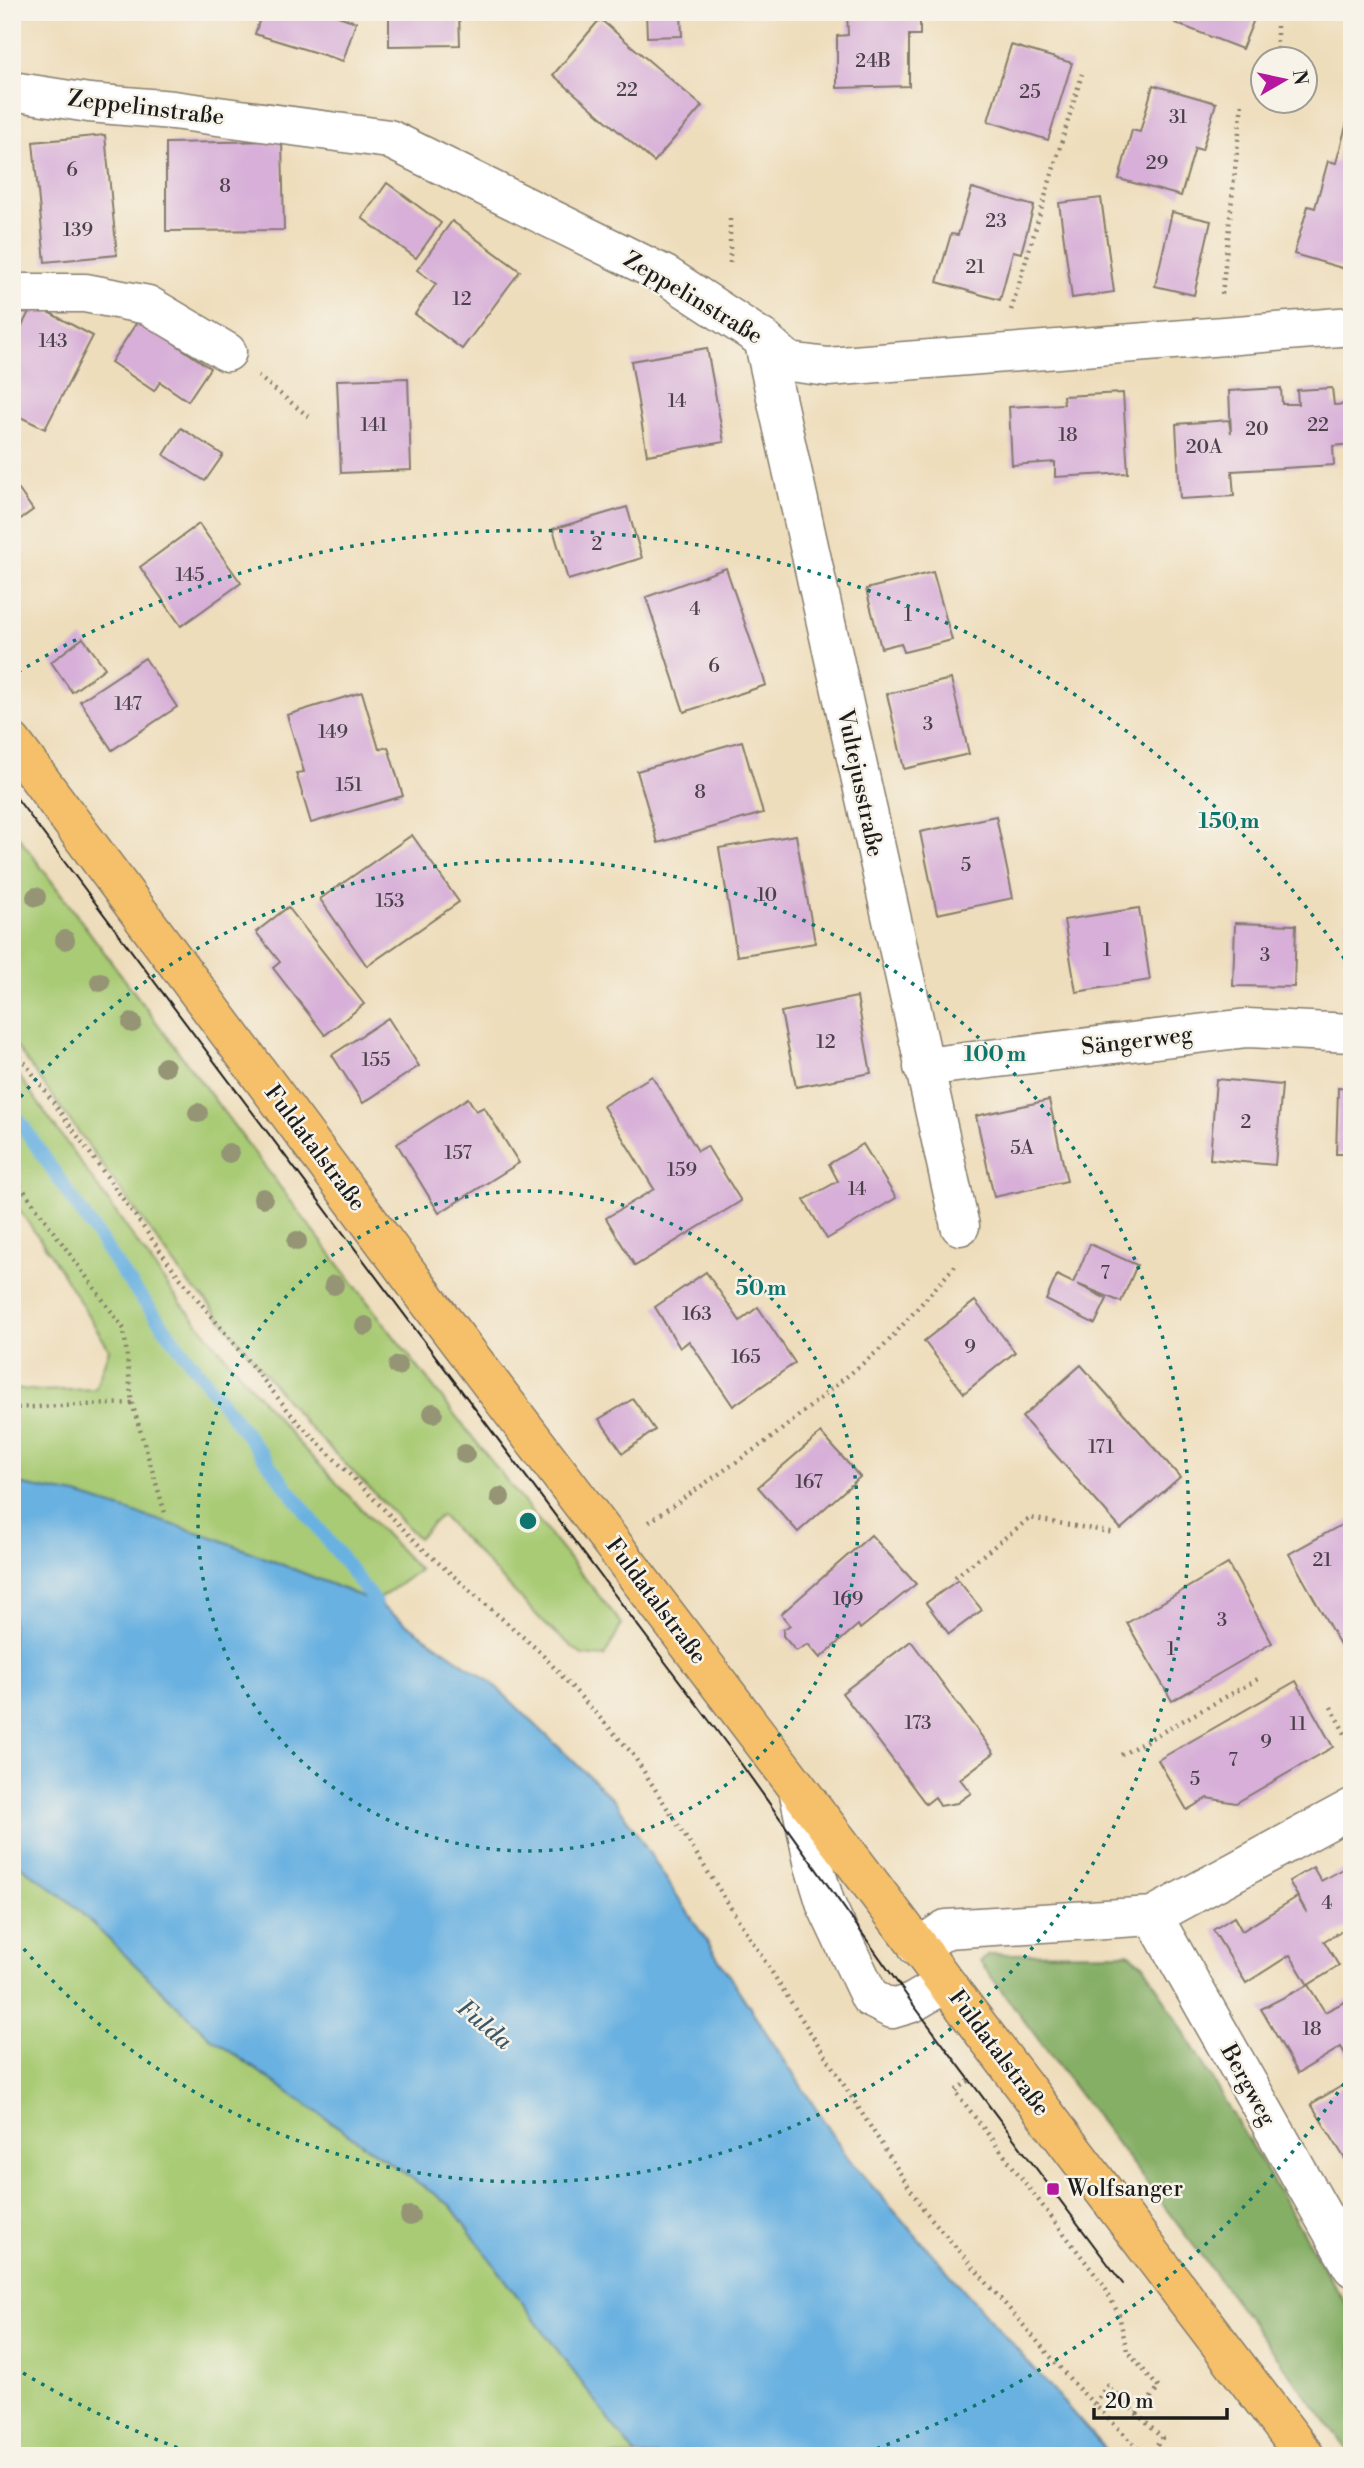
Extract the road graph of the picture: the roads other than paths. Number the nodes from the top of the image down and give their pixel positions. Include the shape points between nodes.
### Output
1 (12, 90) edge
2 (12, 293) edge
3 (1352, 326) edge
4 (762, 339) junction
5 (227, 352) road end
6 (12, 742) edge
7 (1352, 1033) edge
8 (923, 1067) junction
9 (960, 1226) road end
10 (798, 1789) junction
11 (1352, 1808) edge
12 (1153, 1916) junction
13 (918, 1948) junction
14 (946, 1983) junction
15 (1349, 2255) edge
16 (1304, 2456) edge

1 - 4 street, Zeppelinstraße via 389,139 665,275
2 - 5 street via 85,293 148,305
3 - 4 street, Zeppelinstraße via 828,367 789,362
4 - 8 street, Vultejusstraße
6 - 10 main road, Fuldatalstraße
7 - 8 street, Sängerweg via 1247,1028
8 - 9 street, Vultejusstraße
10 - 13 main road, Fuldatalstraße
10 - 14 street via 826,1905 870,1998 892,2009
11 - 12 street
12 - 13 street via 946,1929
12 - 15 street, Bergweg
13 - 14 main road, Fuldatalstraße
14 - 16 main road, Fuldatalstraße

